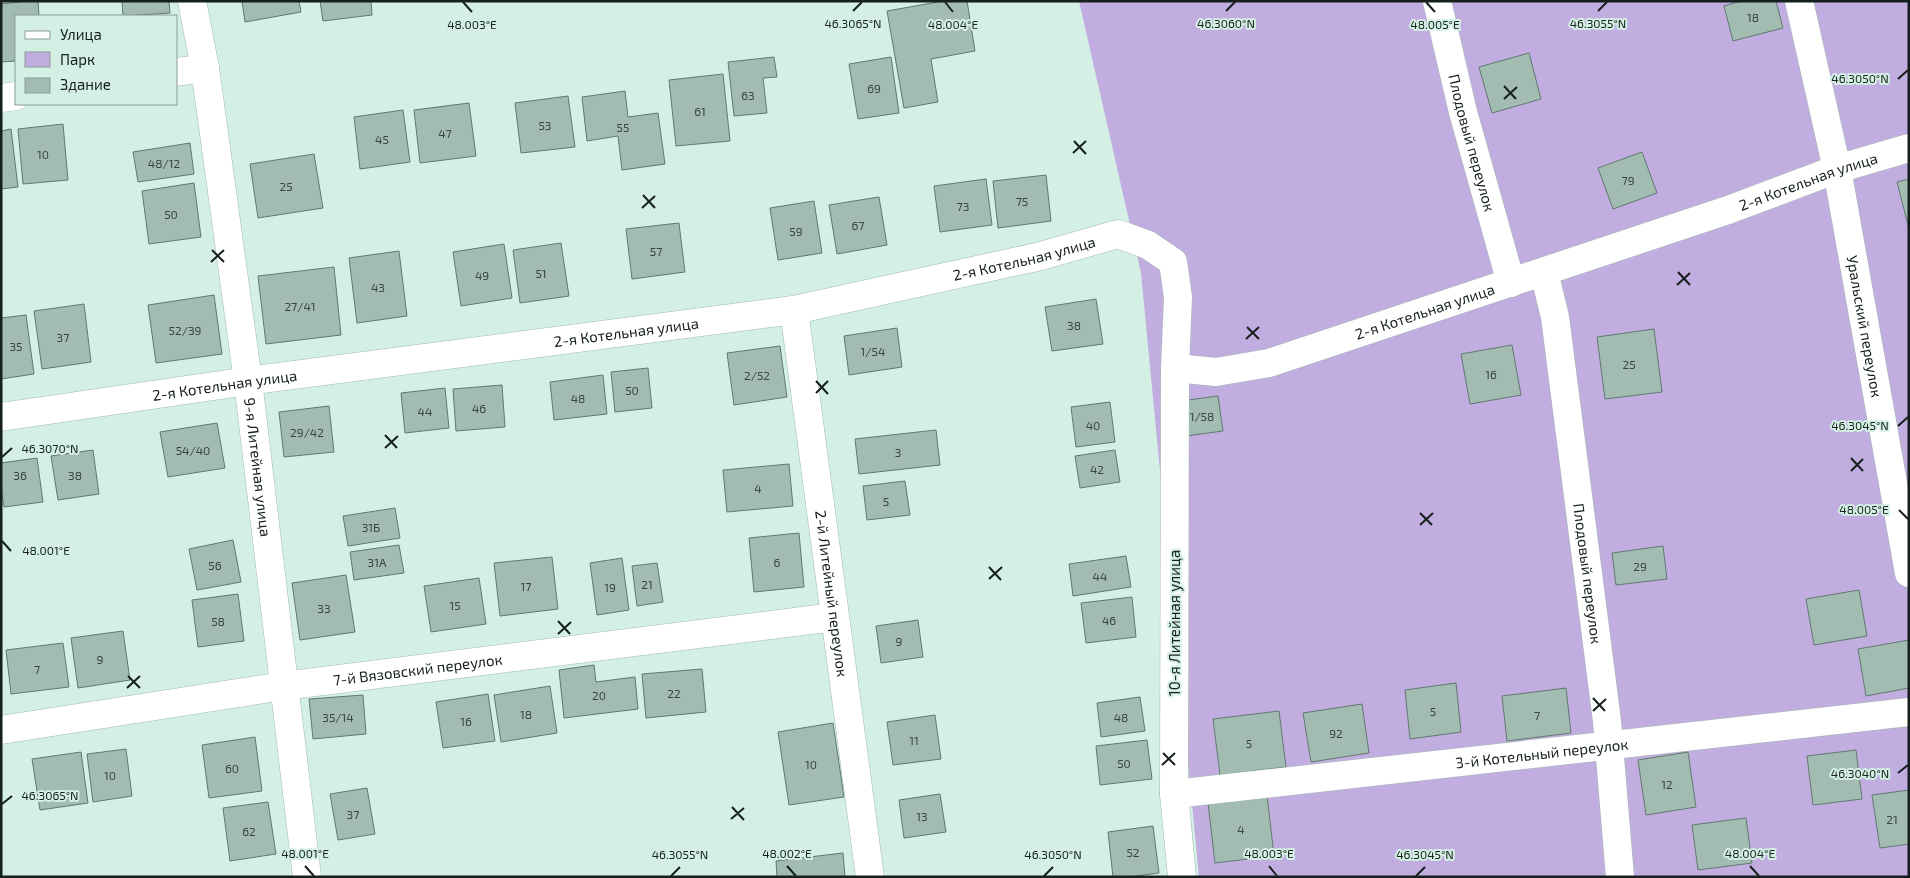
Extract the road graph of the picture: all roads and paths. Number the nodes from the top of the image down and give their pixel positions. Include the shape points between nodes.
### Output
1 (192, 1) edge
2 (1437, 1) edge
3 (1799, 1) edge
4 (205, 68) junction
5 (178, 72) edge
6 (15, 96) edge
7 (1, 98) edge
8 (1909, 148) edge
9 (1836, 169) junction
10 (1544, 272) junction
11 (1511, 283) junction
12 (794, 310) junction
13 (1175, 368) junction
14 (248, 381) junction
15 (1, 417) edge
16 (1909, 574) edge
17 (834, 617) junction
18 (283, 686) junction
19 (1909, 712) edge
20 (1, 730) edge
21 (1609, 745) junction
22 (1174, 794) junction
23 (307, 877) edge
24 (870, 877) edge
25 (1182, 877) edge
26 (1620, 877) edge

1 - 4 street, 9-я Литейная улица
2 - 11 street, Плодовый переулок via 1463,112
3 - 9 street, Уральский переулок
4 - 5 street
4 - 14 street, 9-я Литейная улица
6 - 7 street
8 - 9 street, 2-я Котельная улица
9 - 10 street, 2-я Котельная улица via 1728,210
9 - 16 street, Уральский переулок
10 - 11 street, 2-я Котельная улица
10 - 21 street, Плодовый переулок via 1555,317
11 - 13 street, 2-я Котельная улица via 1269,363 1216,372
12 - 13 street, 2-я Котельная улица via 1041,256 1118,234 1148,245 1173,262 1178,297
12 - 14 street, 2-я Котельная улица
12 - 17 street, 2-й Литейный переулок
13 - 22 street, 10-я Литейная улица
14 - 15 street, 2-я Котельная улица
14 - 18 street, 9-я Литейная улица
17 - 18 street, 7-й Вязовский переулок
17 - 24 street, 2-й Литейный переулок
18 - 20 street, 7-й Вязовский переулок
18 - 23 street, 9-я Литейная улица
19 - 21 street, 3-й Котельный переулок
21 - 22 street, 3-й Котельный переулок
21 - 26 street, Плодовый переулок
22 - 25 street, 10-я Литейная улица

